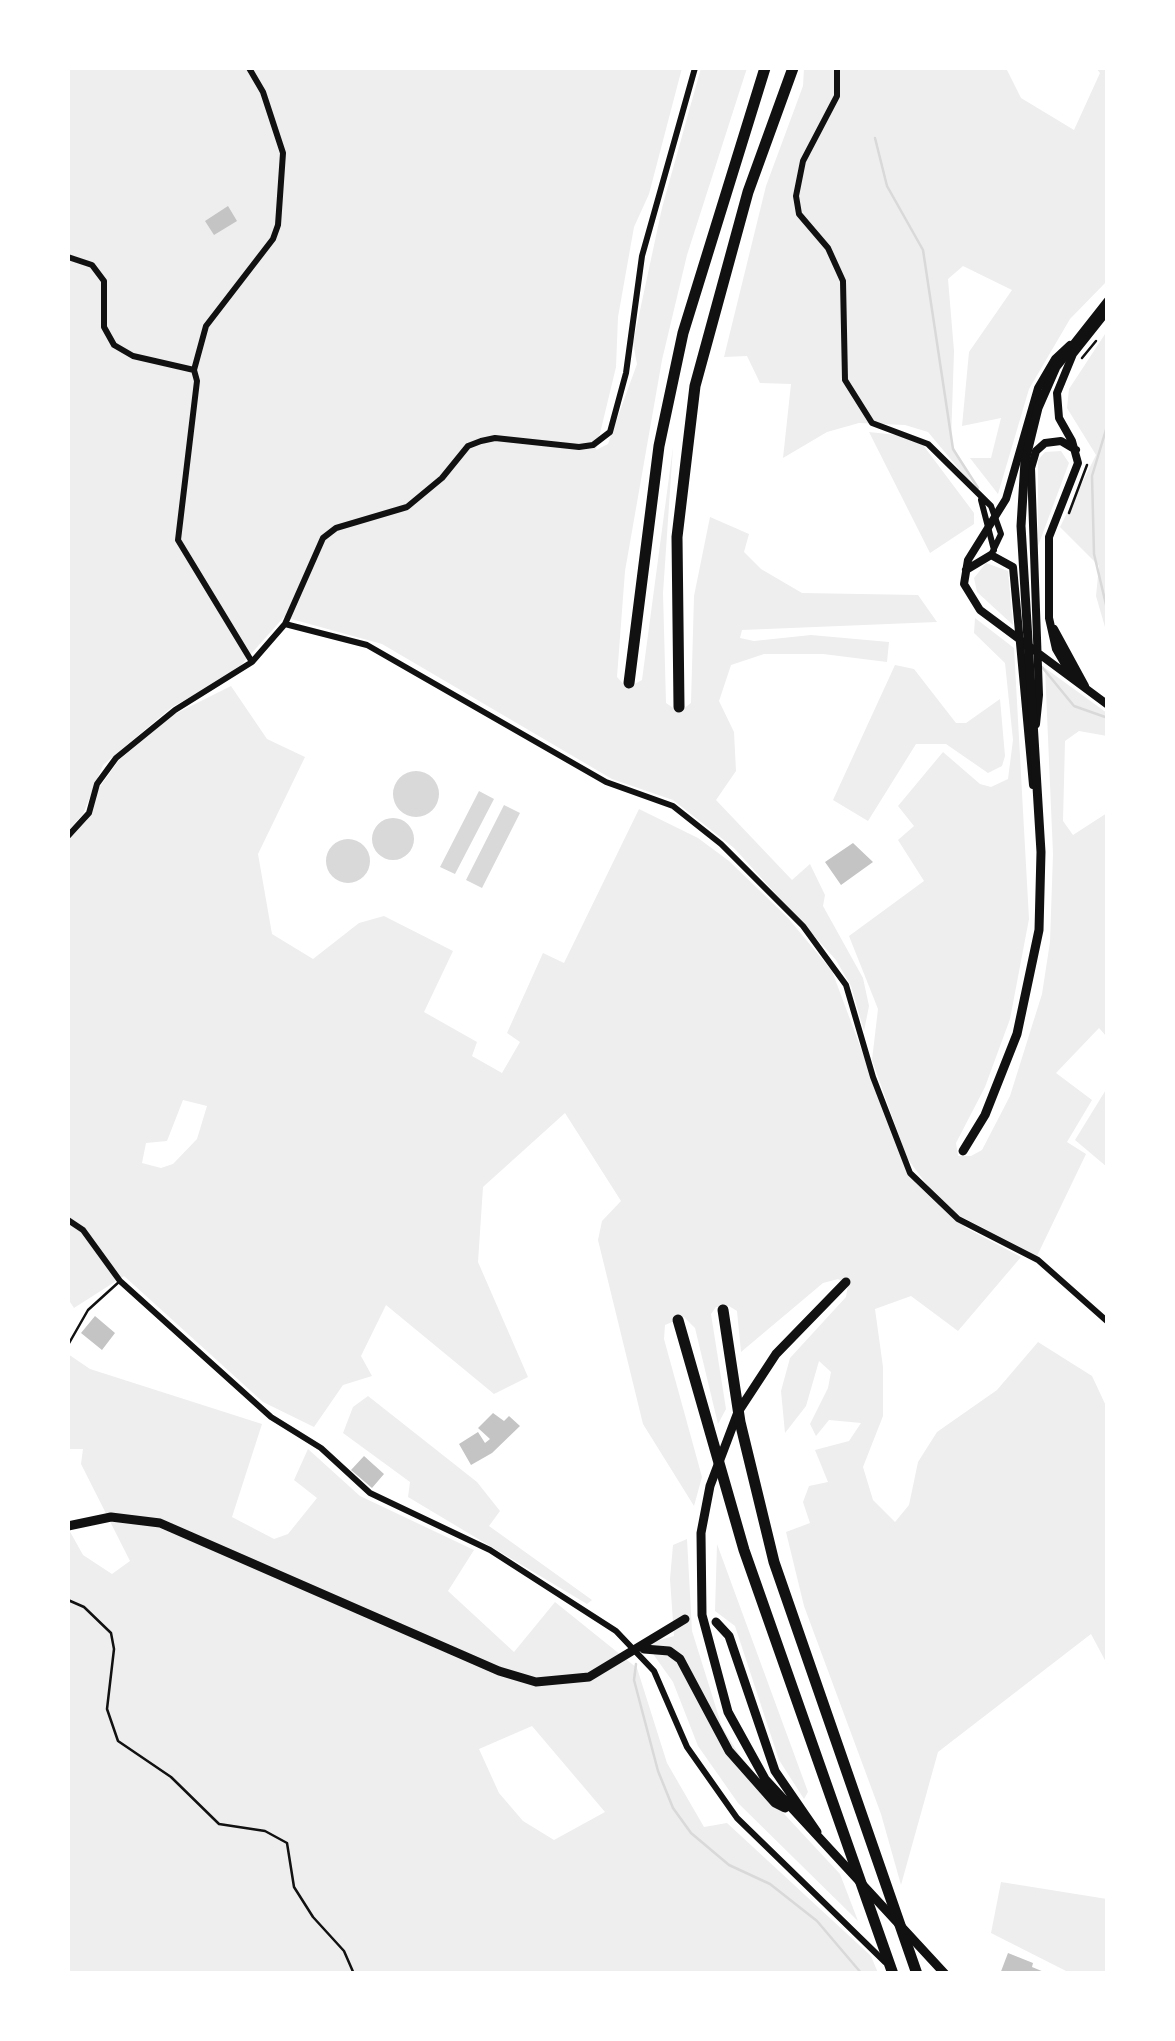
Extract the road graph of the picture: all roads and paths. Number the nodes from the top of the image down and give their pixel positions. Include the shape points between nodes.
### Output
1 (249, 68) edge
2 (695, 68) edge
3 (766, 68) edge
4 (793, 68) edge
5 (837, 68) edge
6 (68, 257) edge
7 (1108, 301) edge
8 (1108, 310) edge
9 (1100, 336) dead end
10 (1070, 345) junction
11 (1079, 362) dead end
12 (194, 370) junction
13 (1076, 450) junction
14 (1086, 456) dead end
15 (1006, 499) junction
16 (984, 501) junction
17 (998, 516) junction
18 (1062, 525) dead end
19 (988, 531) junction
20 (995, 553) junction
21 (964, 574) junction
22 (1048, 606) junction
23 (285, 624) junction
24 (1028, 632) junction
25 (1051, 636) junction
26 (1026, 645) junction
27 (1040, 650) junction
28 (1059, 652) junction
29 (252, 662) junction
30 (1029, 662) junction
31 (1047, 662) junction
32 (1076, 683) junction
33 (629, 684) dead end
34 (1092, 693) junction
35 (1108, 705) edge
36 (679, 708) dead end
37 (1040, 827) junction
38 (68, 836) edge
39 (962, 1151) dead end
40 (68, 1220) edge
41 (120, 1281) junction
42 (846, 1282) dead end
43 (723, 1310) dead end
44 (678, 1320) dead end
45 (1108, 1322) edge
46 (68, 1345) edge
47 (68, 1526) edge
48 (68, 1600) edge
49 (686, 1619) dead end
50 (716, 1622) dead end
51 (641, 1649) junction
52 (791, 1811) junction
53 (826, 1847) junction
54 (354, 1974) edge
55 (895, 1974) edge
56 (917, 1974) edge
57 (945, 1974) edge

1 - 12 street via 283,153 278,225 206,326
2 - 23 street via 642,256 614,422 603,440 579,447 495,438 468,446 407,508 336,528 323,538
3 - 33 highway via 683,333 659,446
4 - 36 highway via 748,192 695,386 678,537
5 - 16 street via 837,96 804,160 796,196 799,214 828,248 842,281 844,380 872,424 928,444
6 - 12 street via 92,265 104,281 104,327 114,344 133,356
7 - 10 main road
8 - 13 street via 1058,384 1058,418
9 - 11 path
10 - 15 street via 1038,388
10 - 24 main road via 1038,408 1024,462
12 - 29 street via 198,381 178,540
13 - 22 street via 1077,470 1049,538
13 - 24 street via 1045,443 1031,468
14 - 18 path via 1085,477
15 - 16 street
15 - 17 street
16 - 17 street
16 - 19 street
17 - 19 street
17 - 20 street
19 - 20 street
19 - 21 street
20 - 21 street
20 - 24 street via 1013,567
21 - 26 street via 971,601
22 - 25 street
22 - 28 street
23 - 29 street
23 - 45 street via 368,645 606,782 674,806 750,870 846,985 910,1173 958,1219 1038,1260
24 - 30 main road
25 - 27 street
25 - 28 street
26 - 27 street
26 - 31 street
27 - 28 street
28 - 31 street
28 - 32 street
28 - 34 street
29 - 38 street via 175,710 116,758
30 - 37 street
30 - 37 main road
31 - 32 street
32 - 34 street
34 - 35 street
37 - 39 main road via 1042,892 1030,982 1006,1065
40 - 41 street via 84,1230
41 - 46 lane via 88,1310
41 - 55 street via 271,1417 321,1448 370,1493 490,1550 616,1631 654,1672 687,1747 737,1818
42 - 52 main road via 776,1354 738,1412 702,1533 702,1615 716,1680 743,1744
43 - 56 highway via 740,1422 774,1562
44 - 55 highway via 740,1538
47 - 51 main road via 111,1517 160,1523 536,1682 571,1682
48 - 54 lane via 111,1633 107,1709 118,1741 171,1776 219,1824 266,1831 288,1843 294,1887
49 - 51 main road
50 - 53 main road via 729,1636 775,1771
51 - 52 main road via 680,1658 729,1750 774,1803
52 - 53 main road
53 - 57 main road

